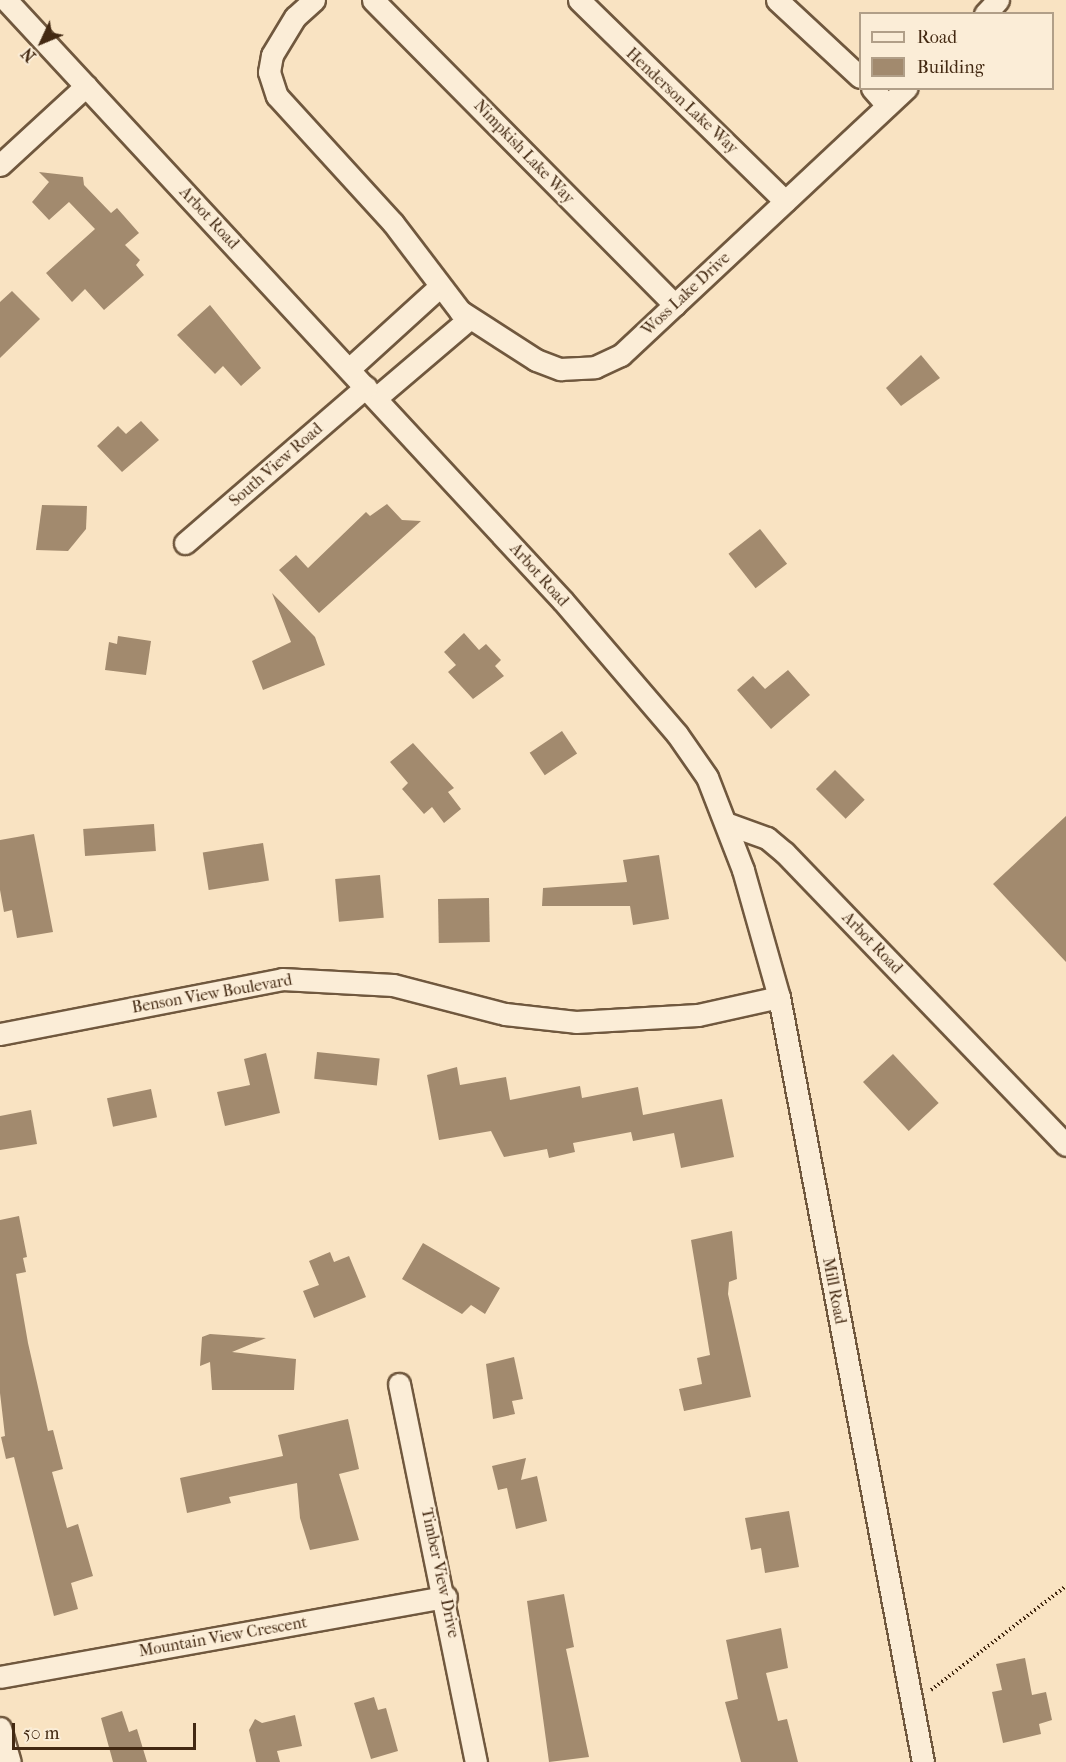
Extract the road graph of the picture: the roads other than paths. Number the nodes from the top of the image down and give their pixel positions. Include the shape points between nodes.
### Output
1 (6, 0) edge
2 (314, 0) edge
3 (373, 0) edge
4 (579, 0) edge
5 (777, 0) edge
6 (859, 75) edge
7 (86, 86) junction
8 (874, 90) edge
9 (904, 90) edge
10 (887, 105) junction
11 (0, 165) edge
12 (785, 201) junction
13 (438, 288) junction
14 (675, 305) junction
15 (470, 318) junction
16 (349, 369) junction
17 (371, 392) junction
18 (185, 543) dead end
19 (728, 824) junction
20 (779, 997) junction
21 (0, 1034) edge
22 (1066, 1145) edge
23 (399, 1384) dead end
24 (446, 1597) junction
25 (0, 1677) edge
26 (0, 1728) edge
27 (10, 1762) edge
28 (476, 1762) edge
29 (923, 1762) edge

1 - 7 street, Arbot Road
2 - 13 street via 295,16 272,55 269,72 277,96 393,223
3 - 14 street, Nimpkish Lake Way via 391,12
4 - 12 street, Henderson Lake Way
5 - 6 street
7 - 11 street
7 - 16 street, Arbot Road
8 - 10 street
9 - 10 street, Woss Lake Drive
10 - 12 street, Woss Lake Drive
12 - 14 street, Woss Lake Drive
13 - 15 street, Woss Lake Drive
13 - 16 street
14 - 15 street, Woss Lake Drive via 621,355 585,369 548,366
15 - 17 street, South View Road
16 - 17 street, Arbot Road
17 - 18 street, South View Road
17 - 19 street, Arbot Road via 677,734 707,777
19 - 20 street, Mill Road
19 - 22 street, Arbot Road via 767,838 785,853
20 - 21 street, Benson View Boulevard via 698,1015 576,1022 505,1014 393,985 282,979
20 - 29 street, Mill Road
23 - 24 street, Timber View Drive
24 - 25 street, Mountain View Crescent
24 - 28 street, Timber View Drive
26 - 27 street

